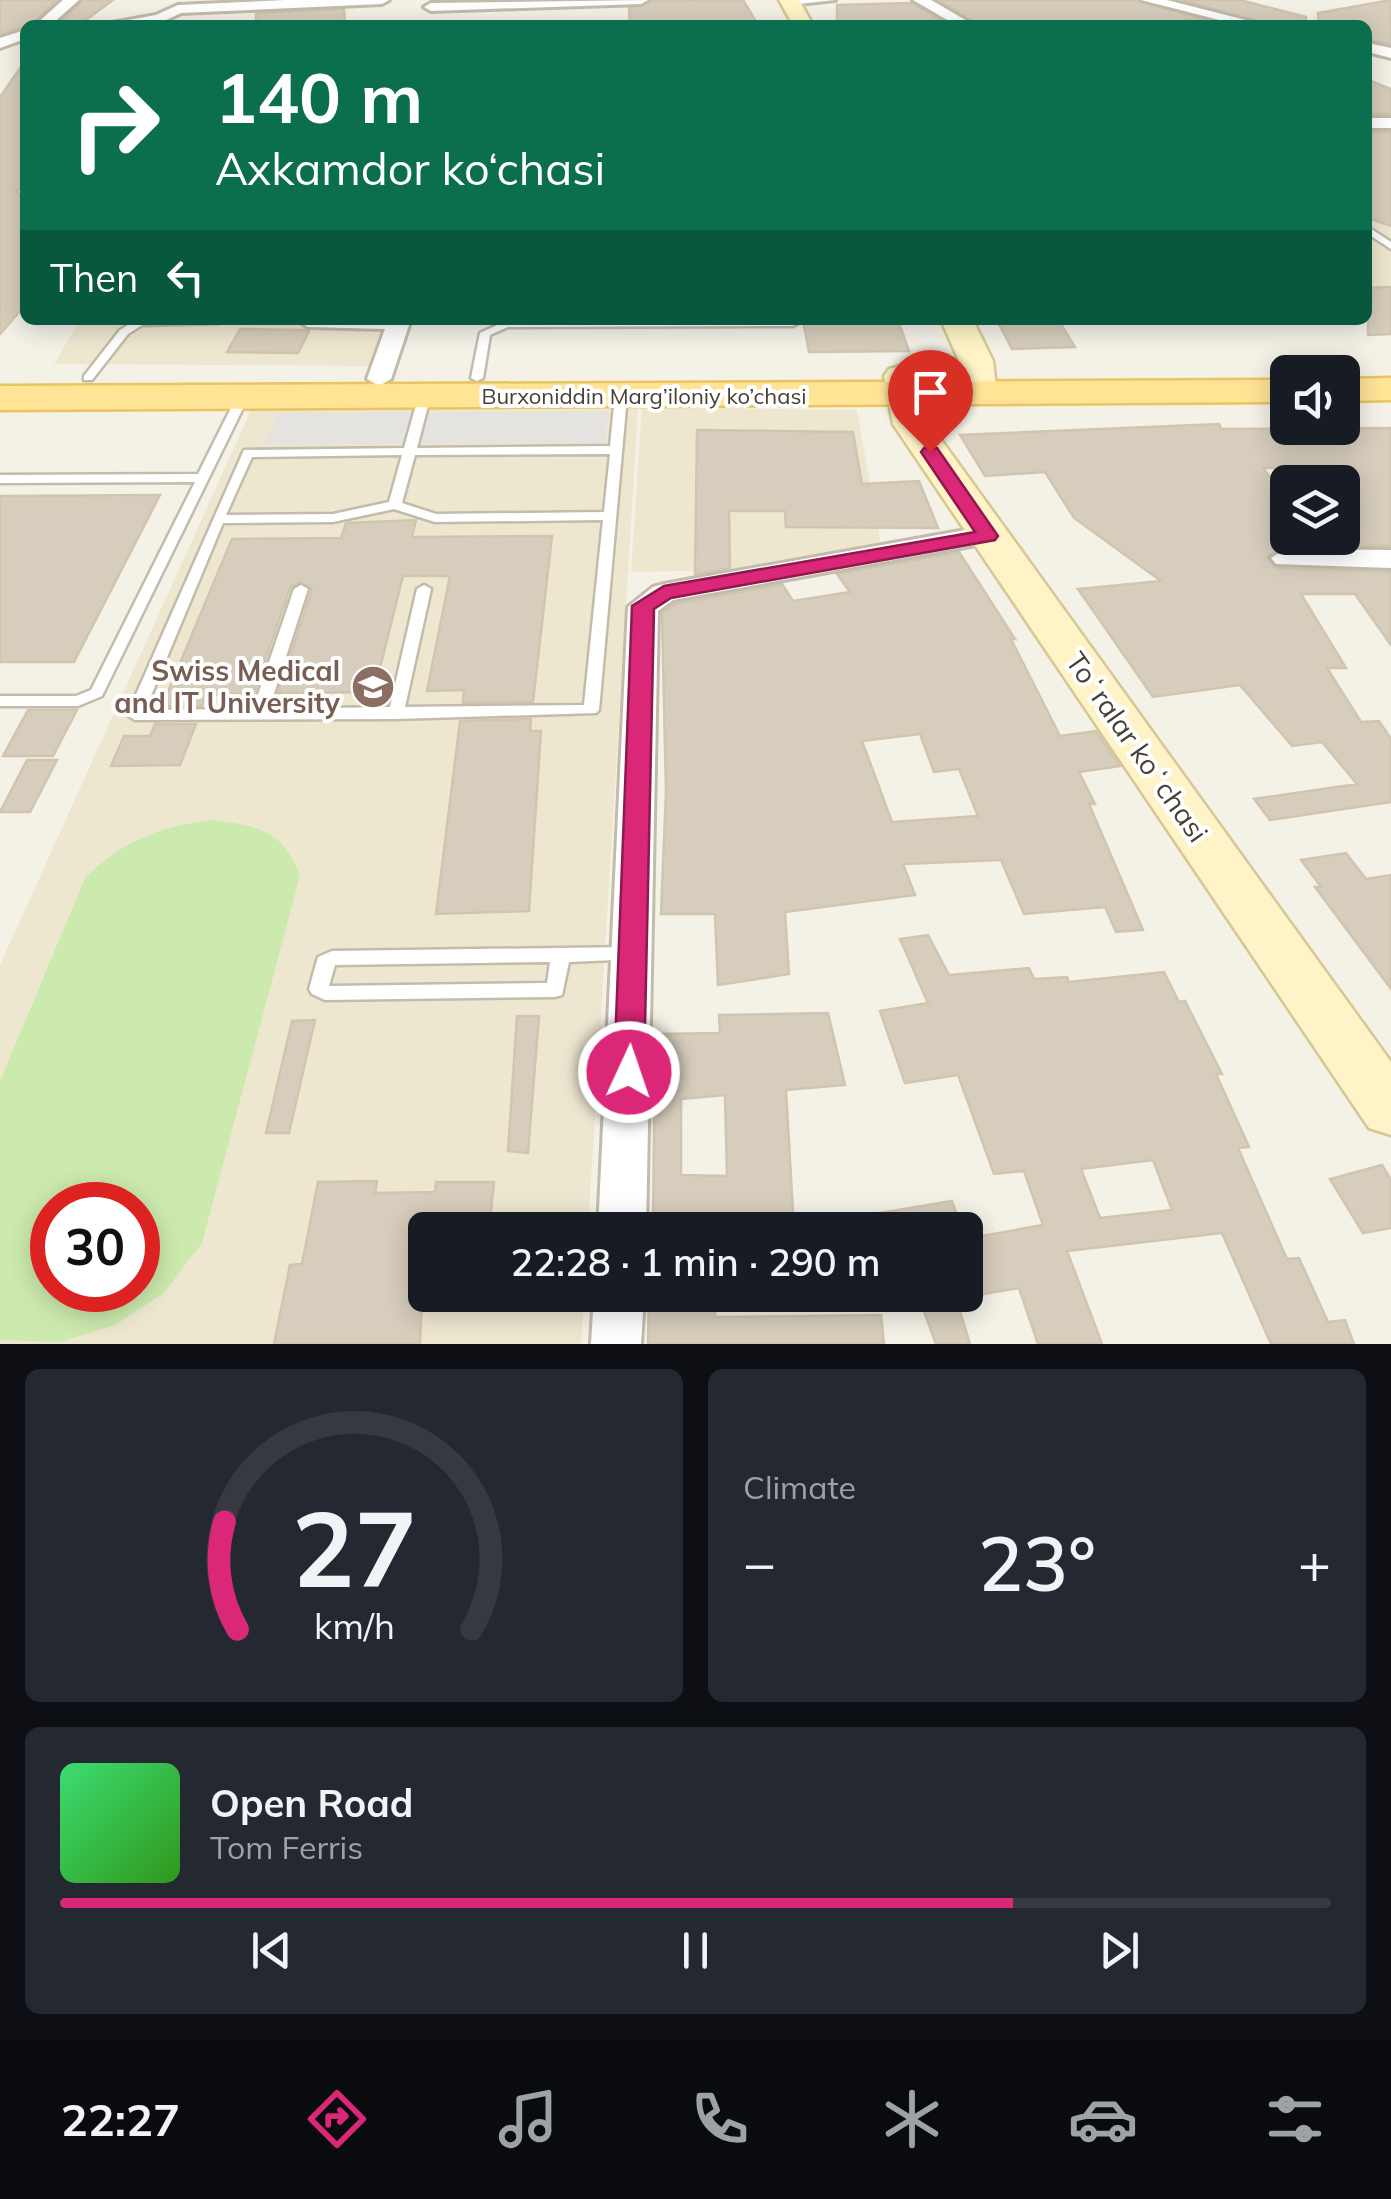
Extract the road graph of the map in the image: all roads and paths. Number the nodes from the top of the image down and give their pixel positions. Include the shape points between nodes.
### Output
1 (72, 0) edge
2 (382, 0) edge
3 (642, 0) edge
4 (828, 0) edge
5 (920, 0) edge
6 (1148, 0) edge
7 (789, 1) edge
8 (265, 3) edge
9 (432, 3) edge
10 (1213, 16) junction
11 (48, 20) edge
12 (166, 20) edge
13 (958, 20) edge
14 (1202, 20) edge
15 (1233, 20) edge
16 (135, 325) edge
17 (399, 325) edge
18 (594, 325) edge
19 (958, 325) edge
20 (1360, 374) edge
21 (1391, 374) edge
22 (1270, 375) edge
23 (0, 377) edge
24 (88, 378) junction
25 (478, 378) junction
26 (379, 379) junction
27 (902, 385) junction
28 (979, 385) junction
29 (1391, 389) edge
30 (1360, 390) edge
31 (1270, 391) edge
32 (621, 396) junction
33 (0, 398) edge
34 (242, 398) junction
35 (424, 398) junction
36 (616, 450) junction
37 (409, 451) junction
38 (202, 478) junction
39 (0, 479) edge
40 (395, 505) junction
41 (610, 516) junction
42 (218, 519) junction
43 (988, 536) junction
44 (1286, 558) dead end
45 (1391, 559) edge
46 (424, 588) dead end
47 (301, 590) dead end
48 (0, 701) edge
49 (396, 714) junction
50 (259, 715) junction
51 (634, 954) junction
52 (561, 955) junction
53 (1391, 1110) edge
54 (623, 1212) edge
55 (618, 1312) edge
56 (616, 1344) edge

1 - 11 street
2 - 8 street
3 - 9 street
4 - 7 street
5 - 13 street
6 - 10 street
8 - 12 street via 178,10
10 - 14 street
10 - 15 street
16 - 24 lane
17 - 26 street
18 - 25 lane via 495,326 485,333
19 - 28 street
20 - 21 main road
22 - 28 main road, Burxoniddin Marg’iloniy ko’chasi
23 - 24 main road, Burxoniddin Marg’iloniy ko’chasi
24 - 26 main road, Burxoniddin Marg’iloniy ko’chasi
25 - 26 main road, Burxoniddin Marg’iloniy ko’chasi
25 - 27 main road, Burxoniddin Marg’iloniy ko’chasi
27 - 28 main road, Burxoniddin Marg’iloniy ko’chasi
27 - 32 main road, Burxoniddin Marg’iloniy ko’chasi
27 - 43 street, Toʻralar koʻchasi via 911,424
28 - 31 main road, Burxoniddin Marg’iloniy ko’chasi
29 - 30 main road
32 - 35 main road, Burxoniddin Marg’iloniy ko’chasi
32 - 36 lane
33 - 34 main road, Burxoniddin Marg’iloniy ko’chasi
34 - 35 main road, Burxoniddin Marg’iloniy ko’chasi
34 - 38 lane
35 - 37 lane
36 - 37 lane
36 - 41 lane
37 - 40 lane
37 - 42 lane via 248,454
38 - 39 lane
38 - 48 lane via 97,693 78,701
40 - 41 lane via 435,518
40 - 42 lane via 333,518
41 - 49 lane via 591,710
42 - 50 lane via 135,715
43 - 51 street via 648,600 640,614
43 - 53 street, Toʻralar koʻchasi
44 - 45 street
46 - 49 lane
47 - 50 lane
49 - 50 lane
51 - 52 lane
51 - 54 street
52 - 52 lane via 332,958 319,989 554,990
55 - 56 street

